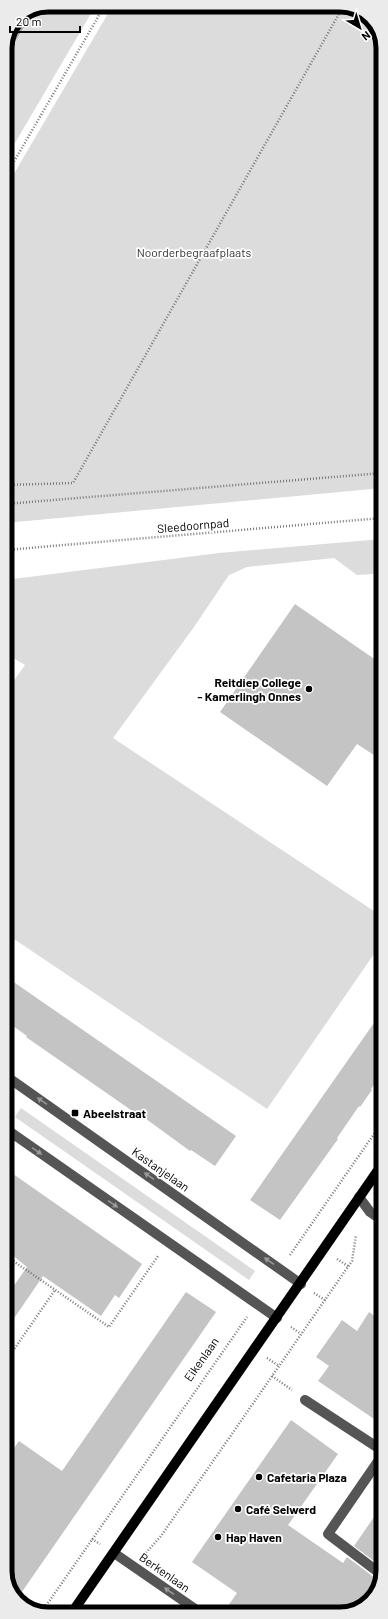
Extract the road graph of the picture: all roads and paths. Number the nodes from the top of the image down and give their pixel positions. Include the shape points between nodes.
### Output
1 (101, 12) edge
2 (340, 12) edge
3 (12, 165) edge
4 (376, 473) edge
5 (12, 485) edge
6 (12, 503) edge
7 (376, 519) edge
8 (12, 549) edge
9 (12, 1081) edge
10 (376, 1131) edge
11 (12, 1133) edge
12 (376, 1173) edge
13 (359, 1196) junction
14 (370, 1212) junction
15 (376, 1216) edge
16 (160, 1254) dead end
17 (12, 1260) edge
18 (280, 1269) junction
19 (301, 1284) junction
20 (55, 1290) junction
21 (256, 1303) junction
22 (277, 1318) junction
23 (12, 1352) edge
24 (272, 1376) junction
25 (305, 1400) joint
26 (376, 1447) edge
27 (376, 1462) edge
28 (114, 1553) junction
29 (133, 1566) junction
30 (376, 1570) edge
31 (45, 1607) edge
32 (76, 1607) edge
33 (192, 1607) edge

1 - 3 path
2 - 5 path via 73,483
4 - 6 path
7 - 8 path, Sleedoornpad
18 -> 9 street, Kastanjelaan
10 - 18 path
11 -> 21 street
12 - 13 main road
13 - 14 street
13 - 19 main road
14 - 15 street
14 - 24 path via 355,1236 352,1261
16 - 20 path via 109,1327
17 - 20 path
18 - 19 street, Kastanjelaan
19 - 22 main road
20 - 23 path
21 - 22 street
21 - 31 path, Eikenlaan
22 - 28 main road
24 - 25 path
24 - 29 path via 161,1536
25 - 26 street
27 - 30 street via 328,1534
28 - 29 street, Berkenlaan
28 - 32 main road
33 -> 29 street, Berkenlaan

